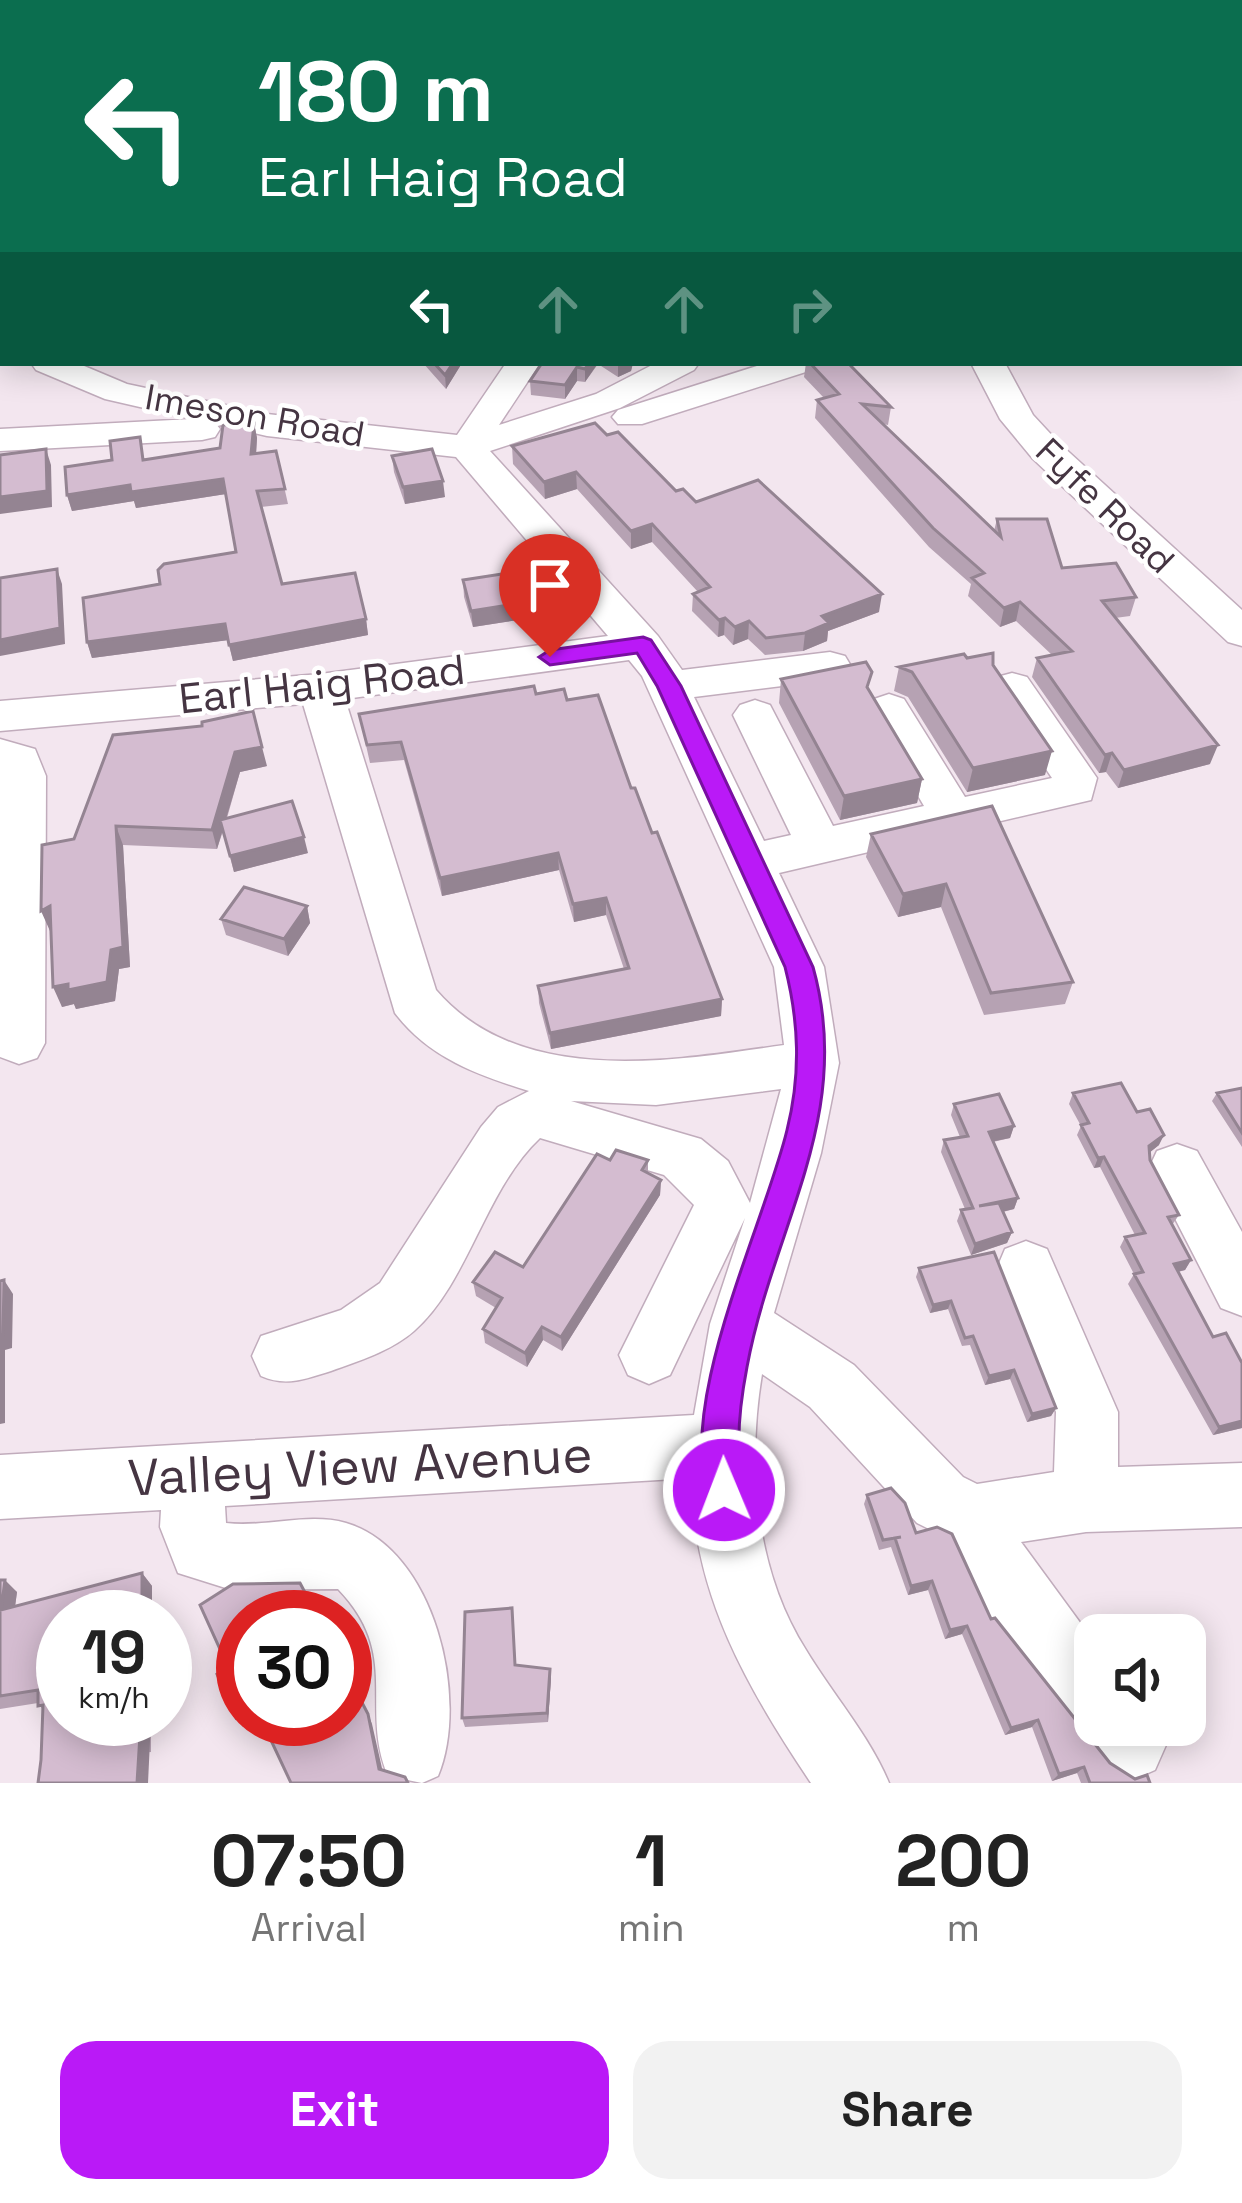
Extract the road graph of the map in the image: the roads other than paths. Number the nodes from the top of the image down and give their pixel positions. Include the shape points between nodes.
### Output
1 (55, 366) edge
2 (521, 366) edge
3 (676, 366) edge
4 (790, 366) edge
5 (990, 366) edge
6 (267, 425) junction
7 (0, 440) edge
8 (475, 456) junction
9 (1240, 630) edge
10 (656, 666) junction
11 (830, 666) edge
12 (1012, 686) edge
13 (320, 688) junction
14 (889, 709) dead end
15 (0, 716) edge
16 (755, 716) dead end
17 (0, 754) edge
18 (954, 818) junction
19 (820, 847) junction
20 (750, 862) junction
21 (19, 1043) dead end
22 (813, 1063) junction
23 (1177, 1168) dead end
24 (748, 1211) junction
25 (1026, 1268) dead end
26 (1242, 1289) edge
27 (740, 1324) junction
28 (649, 1355) dead end
29 (282, 1356) dead end
30 (720, 1445) junction
31 (194, 1476) junction
32 (0, 1487) edge
33 (1242, 1495) edge
34 (1086, 1500) junction
35 (974, 1517) junction
36 (1074, 1672) edge
37 (413, 1750) dead end
38 (853, 1783) edge

1 - 6 street, Imeson Road via 117,392
2 - 8 street
3 - 8 street
4 - 8 street
5 - 9 street, Fyfe Road via 1046,451
6 - 7 street
6 - 8 street, Imeson Road
8 - 10 street
10 - 11 street, Earl Haig Road
10 - 13 street, Earl Haig Road
10 - 20 street
12 - 18 street via 1077,786
13 - 15 street, Earl Haig Road
13 - 22 street via 413,999 428,1019 472,1050 536,1074 600,1085
14 - 18 street
16 - 19 street
17 - 21 street via 20,760 24,776
18 - 19 street
19 - 20 street
20 - 22 street via 799,967
22 - 24 street via 803,1129
23 - 26 street
24 - 27 street
24 - 28 street
24 - 29 street via 682,1156 528,1113 401,1303 354,1334
25 - 34 street via 1083,1398
27 - 30 street
27 - 35 street via 832,1386 940,1501
30 - 31 street, Valley View Avenue
30 - 38 street via 727,1535 758,1634
31 - 32 street, Valley View Avenue
31 - 37 street via 201,1550 225,1559 337,1552 379,1583 412,1667
33 - 34 street
34 - 35 street
35 - 36 street via 1005,1582

